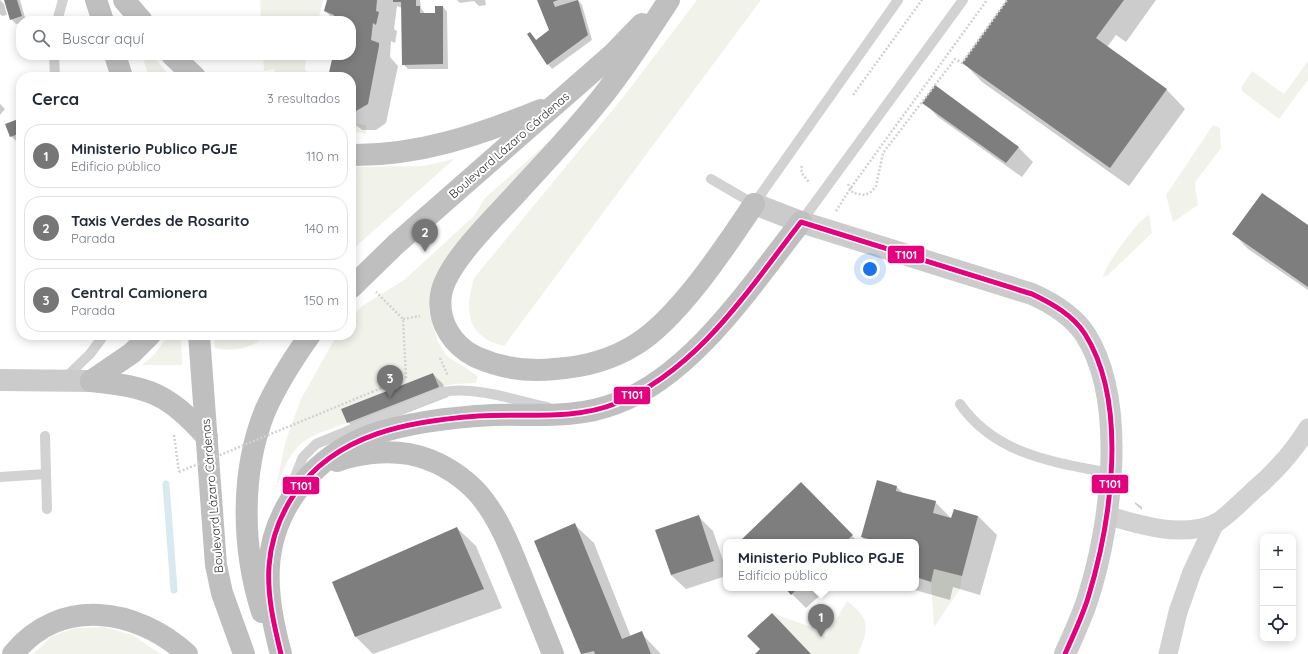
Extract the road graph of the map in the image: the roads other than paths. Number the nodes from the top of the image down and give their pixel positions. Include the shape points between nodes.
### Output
1 (63, 0) edge
2 (96, 0) edge
3 (124, 0) edge
4 (665, 0) edge
5 (669, 0) edge
6 (898, 0) edge
7 (962, 0) edge
8 (58, 16) edge
9 (101, 16) edge
10 (138, 16) edge
11 (54, 60) edge
12 (117, 60) edge
13 (177, 60) edge
14 (56, 72) edge
15 (120, 72) edge
16 (190, 72) edge
17 (558, 102) junction
18 (356, 156) edge
19 (711, 179) dead end
20 (754, 204) junction
21 (801, 222) junction
22 (356, 283) edge
23 (100, 340) edge
24 (145, 340) edge
25 (199, 340) edge
26 (307, 340) edge
27 (0, 380) edge
28 (62, 381) junction
29 (91, 381) junction
30 (960, 404) dead end
31 (578, 413) junction
32 (45, 436) dead end
33 (207, 437) junction
34 (1306, 437) edge
35 (1110, 473) junction
36 (46, 474) junction
37 (0, 477) edge
38 (308, 477) junction
39 (47, 508) dead end
40 (282, 512) junction
41 (1106, 515) junction
42 (1215, 523) junction
43 (13, 654) edge
44 (187, 654) edge
45 (244, 654) edge
46 (278, 654) edge
47 (281, 654) edge
48 (553, 654) edge
49 (1065, 654) edge
50 (1168, 654) edge

1 - 8 lane
2 - 9 highway
3 - 10 highway
4 - 17 highway, Boulevard Lázaro Cárdenas via 614,53
5 - 20 highway via 605,94 456,263 440,296 446,328 454,342 469,354 486,362 525,370 570,368 619,354 655,330 674,310 729,242
6 - 20 lane
7 - 21 lane
11 - 14 lane
12 - 15 highway
13 - 16 highway
17 - 18 highway via 496,128 442,145 380,156
17 - 22 highway, Boulevard Lázaro Cárdenas via 395,245
19 - 20 lane
20 - 21 street
21 - 31 highway via 714,332 688,358 635,395 612,405
21 - 35 street via 1032,294 1061,310 1084,333 1100,367 1107,395 1111,429
23 - 28 lane via 90,354
24 - 29 highway via 132,353
25 - 33 highway, Boulevard Lázaro Cárdenas
26 - 46 highway via 277,387 265,412 252,455 248,490 247,527 251,573 266,627
27 - 28 street
28 - 29 street
29 - 33 highway via 128,385 151,392 171,402 185,413
30 - 35 lane via 975,424 1001,443 1044,460
31 - 38 highway via 494,415 451,419 394,429 371,435 338,451
31 - 40 lane via 470,391 443,392 316,444 303,457 297,468
32 - 36 lane
33 - 45 highway, Boulevard Lázaro Cárdenas via 216,565 222,593
34 - 42 street via 1263,482
35 - 41 street
36 - 37 lane
36 - 39 lane
38 - 40 highway
38 - 48 highway via 340,460 384,452 428,458 460,476 475,490 506,538
40 - 47 highway via 270,556 269,589 273,625
41 - 42 street via 1139,525 1168,529 1188,530
41 - 49 street via 1101,550 1088,598
42 - 50 street via 1192,572 1178,612
43 - 44 highway via 27,638 40,629 61,619 96,614 132,620 148,627 178,645

